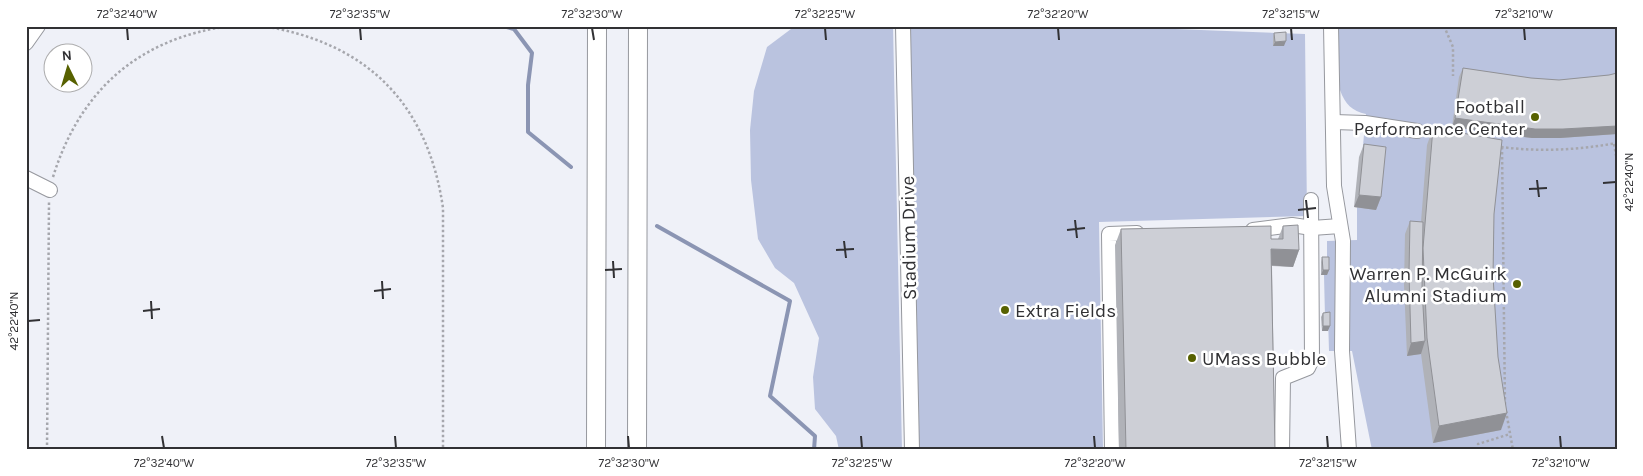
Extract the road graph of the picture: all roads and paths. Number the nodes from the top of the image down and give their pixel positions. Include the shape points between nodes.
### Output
1 (38, 26) edge
2 (230, 26) edge
3 (262, 26) edge
4 (597, 26) edge
5 (638, 26) edge
6 (903, 26) edge
7 (1331, 26) edge
8 (1444, 26) edge
9 (26, 43) edge
10 (1453, 76) dead end
11 (1334, 122) junction
12 (1417, 132) dead end
13 (1616, 143) edge
14 (1493, 146) edge
15 (1502, 147) junction
16 (1617, 161) edge
17 (26, 178) edge
18 (50, 190) junction
19 (1311, 200) dead end
20 (1340, 226) junction
21 (1312, 228) junction
22 (1236, 230) edge
23 (1148, 233) edge
24 (1510, 434) junction
25 (47, 450) edge
26 (443, 450) edge
27 (596, 450) edge
28 (637, 450) edge
29 (912, 450) edge
30 (1112, 450) edge
31 (1282, 450) edge
32 (1349, 450) edge
33 (1479, 450) edge
34 (1513, 450) edge

1 - 9 street
2 - 18 path via 206,29 154,48 108,80 74,124 61,149
3 - 26 path via 290,30 316,39 342,50 365,66 404,105 431,154 443,208
4 - 27 main road
5 - 28 main road
6 - 29 street, Stadium Drive
7 - 11 street
8 - 10 path via 1453,47
11 - 12 street via 1365,123
11 - 20 street via 1334,186
13 - 15 path via 1585,149 1541,151
13 - 16 path
14 - 15 path
15 - 24 path via 1505,406
17 - 18 street
18 - 25 path via 47,216
19 - 21 street
20 - 21 street
20 - 32 street via 1343,241 1342,351
21 - 22 street via 1292,225
21 - 31 street via 1312,359 1308,368 1283,378
23 - 30 street via 1109,234
24 - 33 path via 1478,444
24 - 34 path

